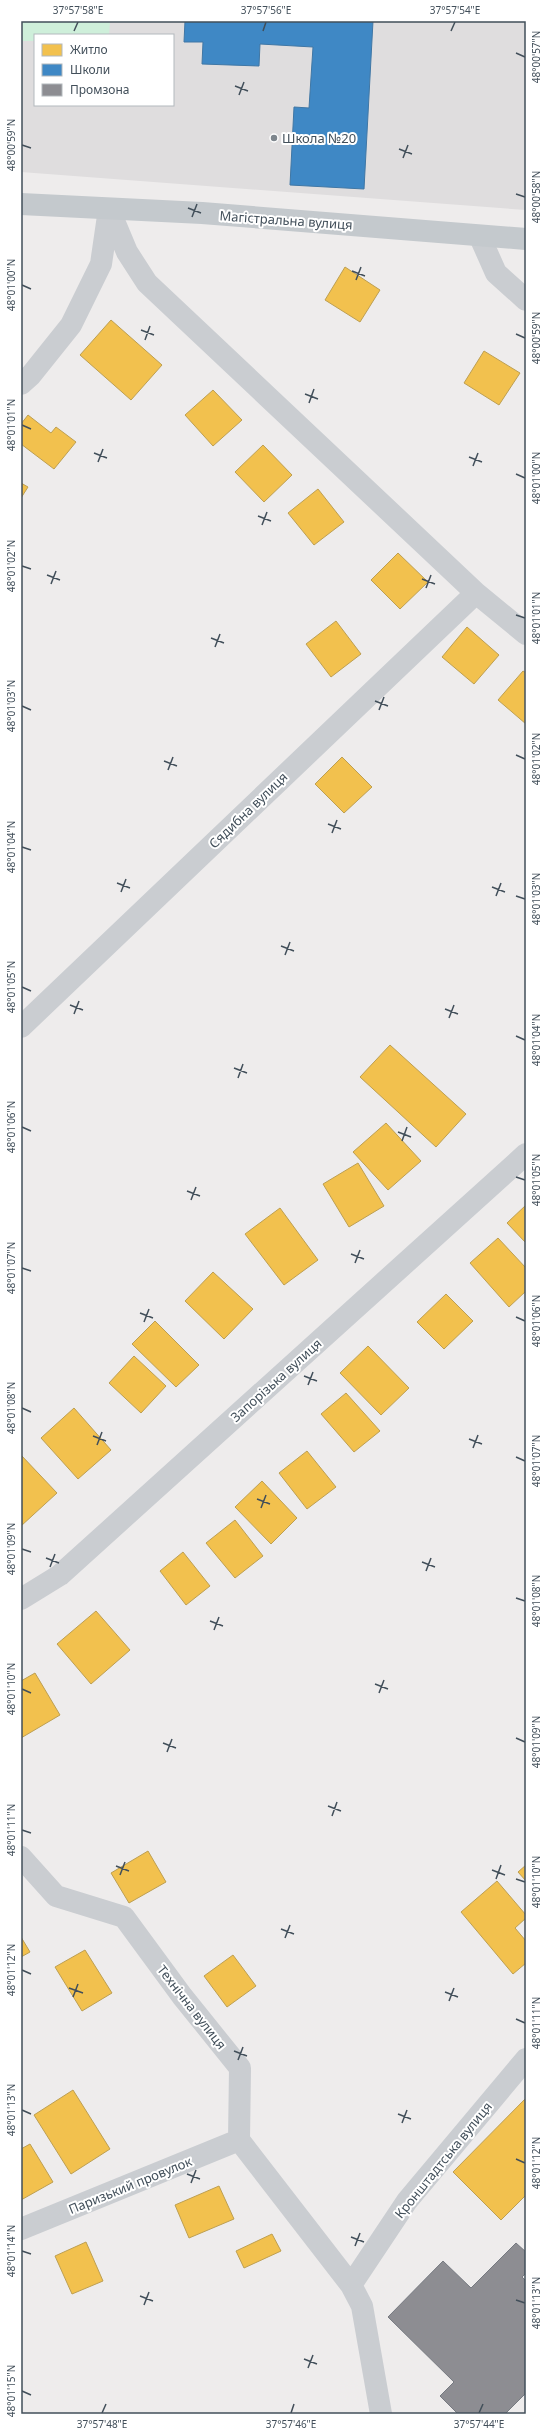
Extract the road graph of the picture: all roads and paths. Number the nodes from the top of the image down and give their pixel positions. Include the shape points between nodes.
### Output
1 (21, 204) edge
2 (109, 209) junction
3 (480, 236) junction
4 (526, 239) edge
5 (526, 300) edge
6 (21, 384) edge
7 (476, 593) junction
8 (526, 634) edge
9 (21, 1027) edge
10 (526, 1154) edge
11 (21, 1599) edge
12 (21, 1857) edge
13 (526, 2059) edge
14 (239, 2140) junction
15 (21, 2229) edge
16 (352, 2284) junction
17 (381, 2414) edge

1 - 2 main road, Магістральна вулиця
2 - 3 main road, Магістральна вулиця via 332,223
2 - 6 street via 101,264 71,325 31,376
2 - 7 street via 127,252 147,283
3 - 4 main road, Магістральна вулиця
3 - 5 street via 496,273
7 - 8 street
7 - 9 street, Сядибна вулиця
10 - 11 street, Запорізька вулиця via 60,1575
12 - 14 street, Технічна вулиця via 56,1896 124,1917 182,1996 240,2068
13 - 16 street, Кронштадтська вулиця via 407,2201
14 - 15 street, Паризький провулок
14 - 16 street
16 - 17 street via 362,2306

